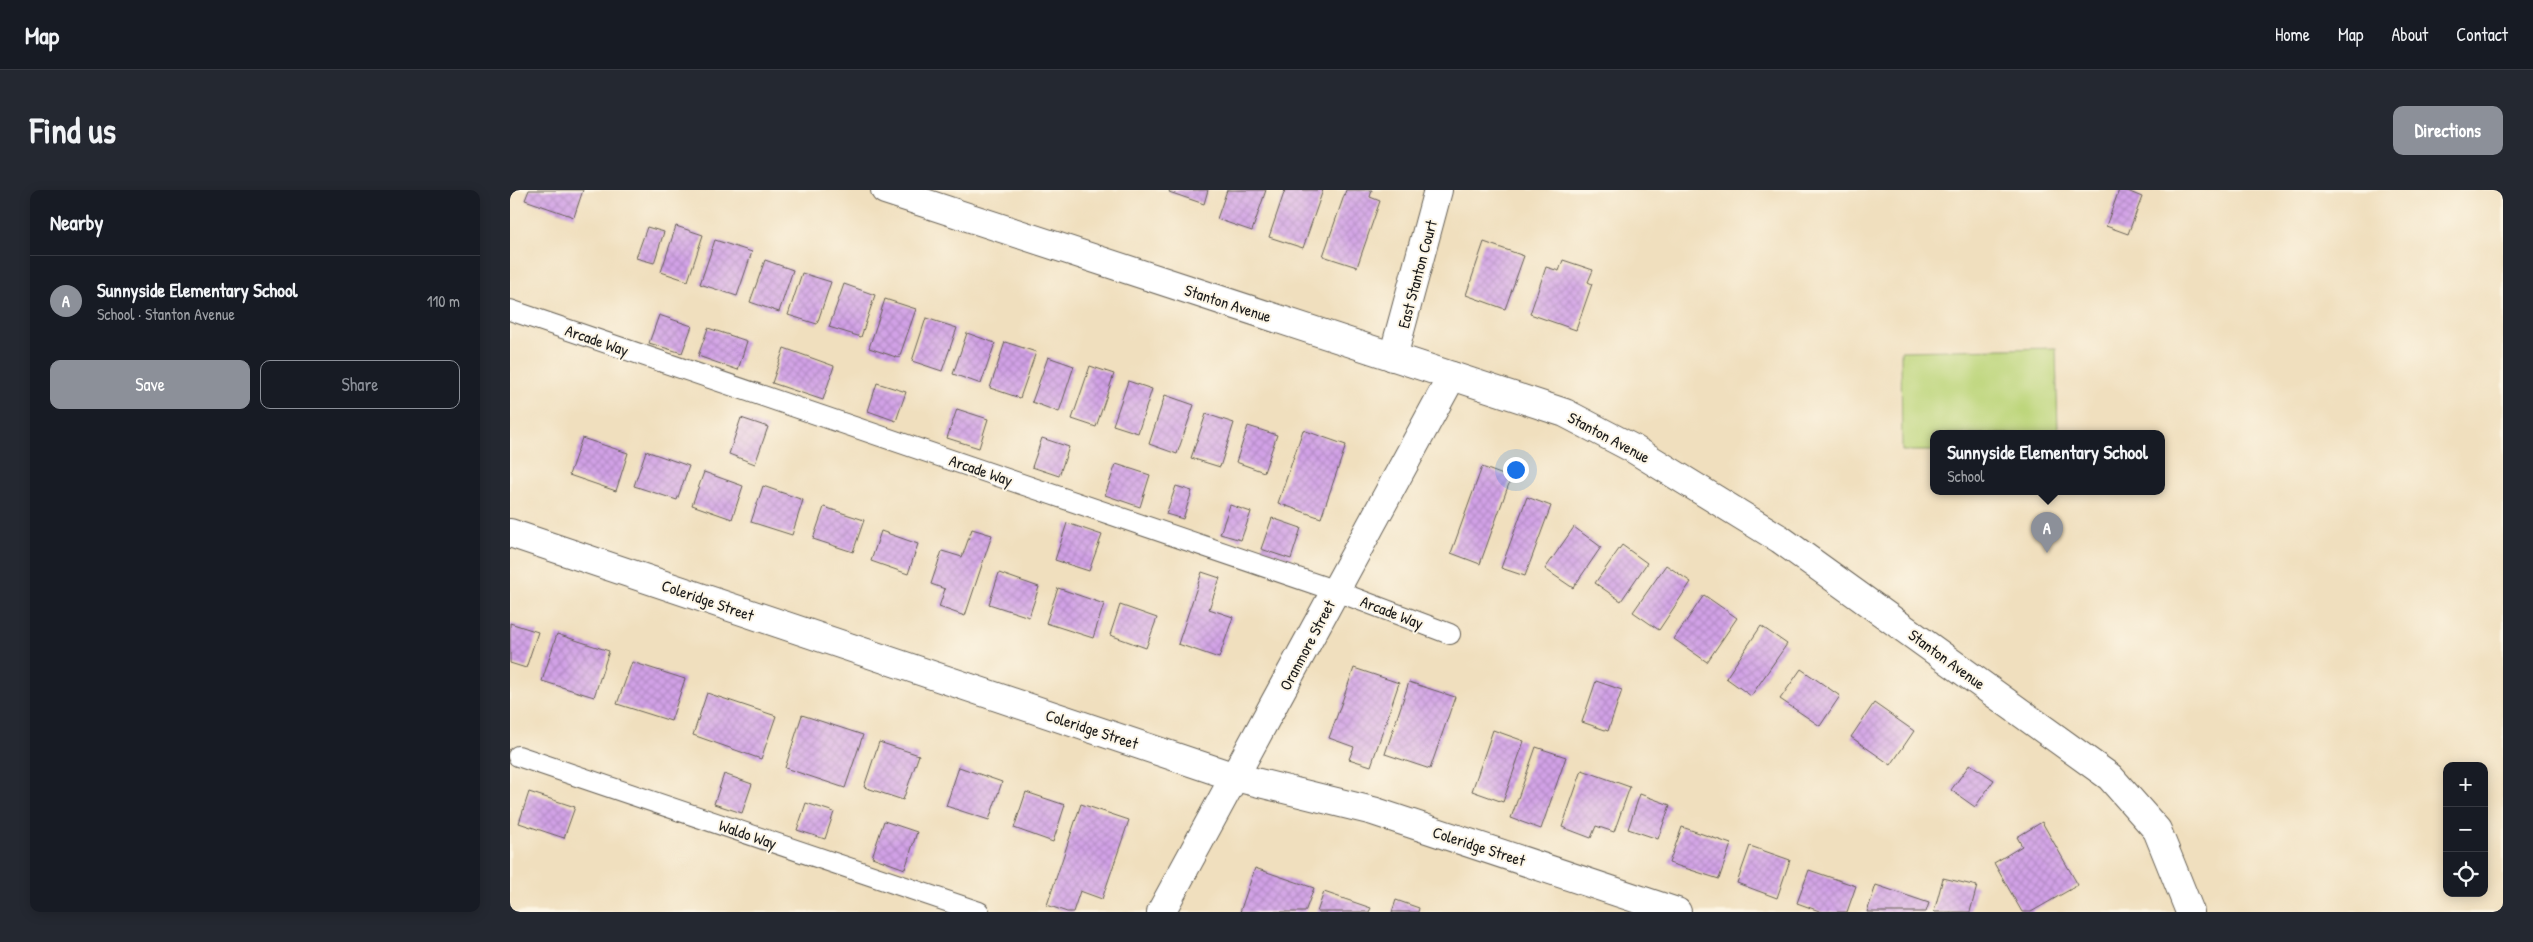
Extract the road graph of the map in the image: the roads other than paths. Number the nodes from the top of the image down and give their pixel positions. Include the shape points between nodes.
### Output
1 (885, 190) edge
2 (1438, 190) edge
3 (510, 310) edge
4 (1393, 357) junction
5 (1452, 376) junction
6 (510, 533) edge
7 (1336, 591) junction
8 (1450, 634) dead end
9 (518, 756) dead end
10 (1235, 777) junction
11 (979, 912) edge
12 (1161, 912) edge
13 (1677, 912) edge
14 (2190, 912) edge

1 - 4 street, Stanton Avenue
2 - 4 street, East Stanton Court
3 - 7 lane, Arcade Way
4 - 5 street, Stanton Avenue
5 - 7 street, Oranmore Street
5 - 14 street, Stanton Avenue via 1565,413 1632,448 1780,539 2110,777 2158,830
6 - 10 street, Coleridge Street
7 - 8 lane, Arcade Way
7 - 10 street, Oranmore Street
9 - 11 lane, Waldo Way
10 - 12 street, Oranmore Street
10 - 13 street, Coleridge Street via 1373,810

